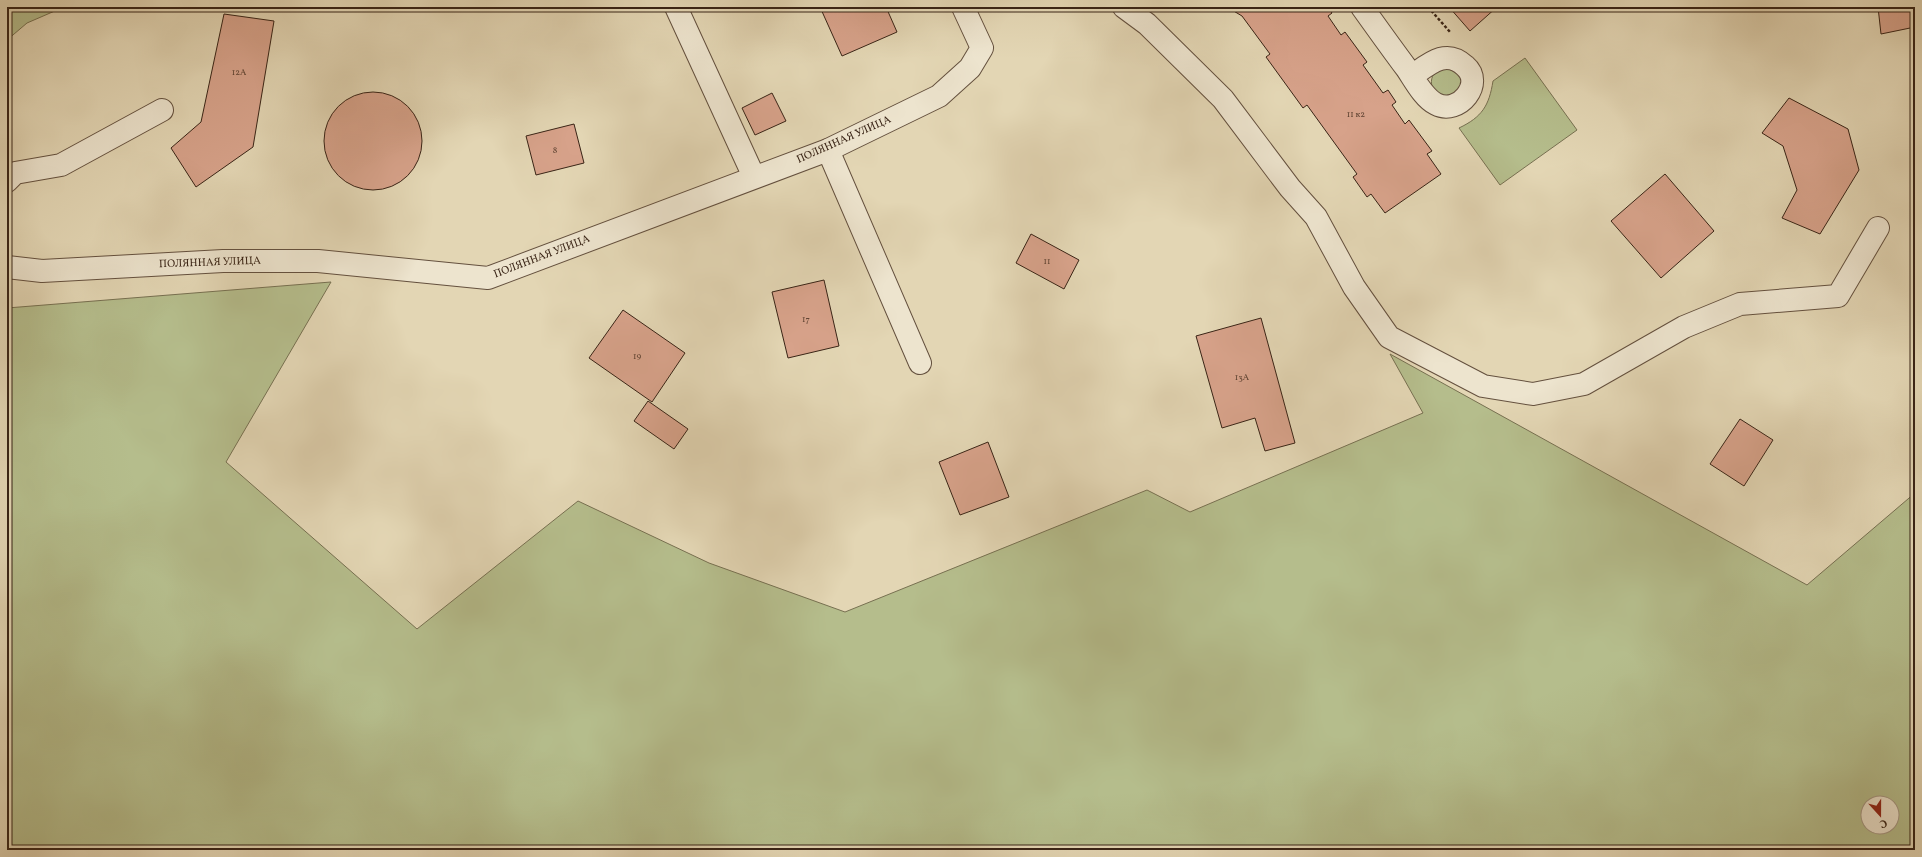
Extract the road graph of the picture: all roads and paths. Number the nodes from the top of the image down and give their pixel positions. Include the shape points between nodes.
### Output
1 (676, 7) edge
2 (963, 7) edge
3 (1124, 7) edge
4 (1362, 7) edge
5 (1412, 76) dead end
6 (162, 110) dead end
7 (828, 150) junction
8 (754, 177) junction
9 (7, 181) edge
10 (1878, 228) dead end
11 (7, 267) edge
12 (920, 363) dead end

1 - 8 street
2 - 7 street, ПОЛЯННАЯ УЛИЦА via 982,48 970,68 939,96
3 - 10 street via 1147,24 1223,99 1290,188 1316,217 1354,287 1389,337 1483,386 1533,394 1584,384 1684,327 1740,304 1838,296
4 - 5 street
6 - 9 street via 61,165 15,173
7 - 8 street, ПОЛЯННАЯ УЛИЦА
7 - 12 street
8 - 11 street, ПОЛЯННАЯ УЛИЦА via 488,278 318,261 223,261 42,271

